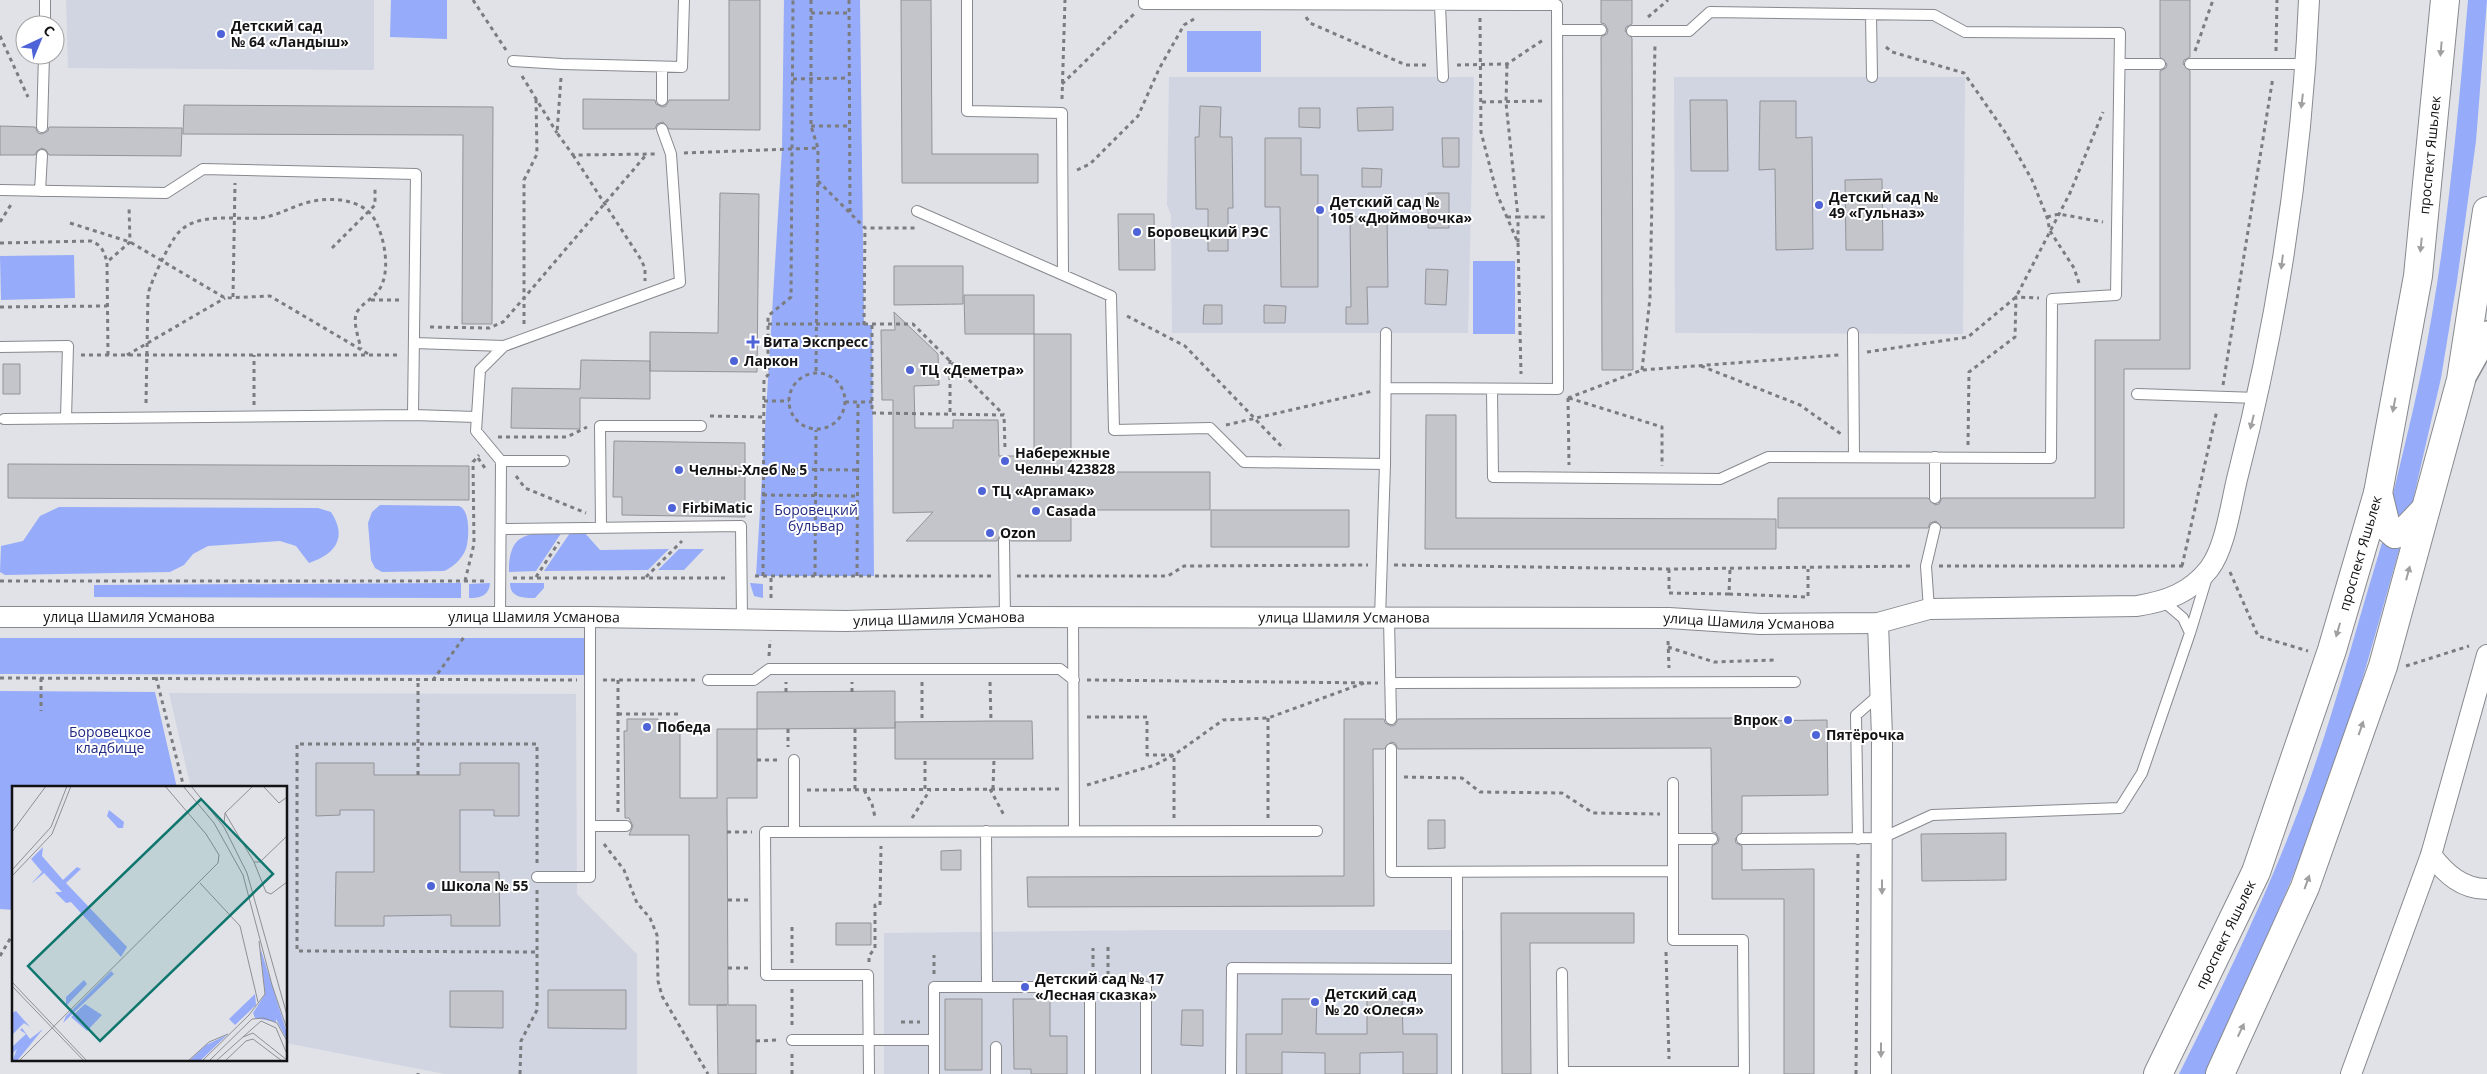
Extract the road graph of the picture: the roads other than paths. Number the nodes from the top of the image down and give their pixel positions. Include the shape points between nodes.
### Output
1 (45, 0) edge
2 (684, 0) edge
3 (967, 0) edge
4 (2309, 0) edge
5 (2445, 0) edge
6 (1144, 2) edge
7 (1248, 2) edge
8 (1440, 5) junction
9 (44, 15) edge
10 (1871, 15) junction
11 (1557, 30) junction
12 (1601, 30) dead end
13 (1632, 30) dead end
14 (513, 61) dead end
15 (2120, 64) junction
16 (2160, 64) dead end
17 (2190, 64) road end
18 (2306, 64) junction
19 (44, 65) edge
20 (662, 66) junction
21 (1443, 77) dead end
22 (1872, 77) dead end
23 (662, 100) dead end
24 (42, 127) road end
25 (662, 129) dead end
26 (42, 156) dead end
27 (0, 190) edge
28 (40, 191) junction
29 (917, 211) dead end
30 (2487, 211) edge
31 (1063, 275) junction
32 (1386, 333) dead end
33 (1853, 333) dead end
34 (2487, 334) edge
35 (414, 343) junction
36 (504, 346) junction
37 (0, 348) edge
38 (2461, 380) junction
39 (1386, 388) junction
40 (1492, 389) junction
41 (2137, 394) dead end
42 (2258, 398) junction
43 (413, 415) junction
44 (66, 418) junction
45 (476, 418) junction
46 (4, 419) dead end
47 (701, 426) road end
48 (1854, 457) junction
49 (1935, 458) junction
50 (500, 461) junction
51 (564, 461) dead end
52 (1385, 464) junction
53 (2378, 493) junction
54 (1935, 498) dead end
55 (2424, 511) junction
56 (601, 523) junction
57 (1935, 528) dead end
58 (502, 529) junction
59 (1004, 541) dead end
60 (2219, 567) junction
61 (2164, 601) junction
62 (1929, 609) junction
63 (0, 617) edge
64 (500, 617) junction
65 (590, 617) junction
66 (1005, 617) junction
67 (1073, 617) junction
68 (1385, 618) junction
69 (742, 620) junction
70 (1878, 623) junction
71 (2190, 633) junction
72 (2482, 649) edge
73 (708, 680) road end
74 (1074, 680) junction
75 (1795, 682) dead end
76 (1390, 683) junction
77 (1881, 693) junction
78 (1391, 719) dead end
79 (1391, 749) dead end
80 (791, 760) road end
81 (1673, 783) dead end
82 (590, 826) junction
83 (626, 826) dead end
84 (1317, 830) dead end
85 (986, 831) junction
86 (1074, 831) junction
87 (794, 832) junction
88 (1882, 838) junction
89 (1673, 839) junction
90 (1712, 839) dead end
91 (1742, 839) dead end
92 (1858, 839) junction
93 (2431, 856) junction
94 (1673, 871) junction
95 (1457, 872) junction
96 (537, 877) road end
97 (2487, 890) edge
98 (1457, 969) junction
99 (1562, 973) dead end
100 (987, 987) junction
101 (1091, 987) junction
102 (792, 1040) road end
103 (868, 1040) junction
104 (934, 1040) junction
105 (996, 1047) dead end
106 (1563, 1073) edge
107 (869, 1074) edge
108 (934, 1074) edge
109 (996, 1074) edge
110 (1090, 1074) edge
111 (1146, 1074) edge
112 (1231, 1074) edge
113 (1458, 1074) edge
114 (1881, 1074) edge
115 (2158, 1074) edge
116 (2220, 1074) edge
117 (2351, 1074) edge

1 - 9 lane
2 - 20 lane via 682,67
3 - 31 lane via 967,111 1062,113
4 - 18 street, улица Шамиля Усманова
5 -> 53 main road, проспект Яшьлек via 2418,276
6 - 7 lane
7 - 8 lane
8 - 11 lane via 1557,5
8 - 21 lane
10 - 13 lane via 1710,12 1689,31
10 - 15 lane via 1934,15 1965,32 2120,33
10 - 22 lane
11 - 12 lane
11 - 40 lane via 1558,390
14 - 20 lane
15 - 16 lane
15 - 49 lane via 2116,295 2052,299 2051,458
17 - 18 lane
18 -> 42 street, улица Шамиля Усманова via 2278,298
19 - 24 lane
20 - 23 lane
25 - 36 lane via 671,154 680,282
26 - 28 lane
27 - 28 lane
28 - 35 lane via 166,194 202,169 416,174
29 - 31 lane
30 - 38 main road
31 - 52 lane via 1111,296 1114,430 1210,428 1244,462
32 - 39 lane
33 - 48 lane
34 - 38 street
35 - 36 lane
35 - 43 lane
36 - 45 lane via 480,370
37 - 44 lane via 68,346
38 - 55 main road
39 - 40 lane
39 - 52 lane
40 - 48 lane via 1493,477 1720,480 1768,457
41 - 42 lane
42 -> 60 street, улица Шамиля Усманова via 2221,543
43 - 44 lane
43 - 45 lane
44 - 46 lane
45 - 50 lane via 476,431
47 - 56 lane via 600,426
48 - 49 lane
49 - 54 lane
50 - 51 lane
50 - 58 lane
52 - 68 lane via 1380,565
53 - 55 main road via 2386,526 2395,534 2405,532
53 -> 115 main road, проспект Яшьлек via 2332,650 2256,872
116 -> 55 main road via 2305,887 2383,666
56 - 58 lane via 569,528
56 - 69 lane via 741,526
57 - 62 lane via 1926,566
58 - 64 lane
59 - 66 lane
60 - 61 street, улица Шамиля Усманова via 2183,593
60 - 71 lane
61 - 62 street, улица Шамиля Усманова via 2138,606
61 - 71 lane via 2184,618
62 - 70 street, улица Шамиля Усманова
63 - 64 street, улица Шамиля Усманова
64 - 65 street, улица Шамиля Усманова
65 - 69 street, улица Шамиля Усманова
65 - 82 lane
66 - 67 street, улица Шамиля Усманова
66 - 69 street, улица Шамиля Усманова
67 - 68 street, улица Шамиля Усманова
67 - 74 lane
68 - 70 street, улица Шамиля Усманова via 1692,618 1760,624
68 - 76 lane
70 - 77 street
71 - 88 lane via 2142,773 2120,808 1932,815
72 - 93 street
73 - 74 lane via 754,680 769,669 1060,669
74 - 86 lane
75 - 76 lane
76 - 78 lane
77 - 88 street
77 - 92 lane via 1856,715
79 - 95 lane via 1391,872
80 - 87 lane
81 - 89 lane
82 - 83 lane
82 - 96 lane via 590,877
84 - 86 lane
85 - 86 lane
85 - 87 lane
85 - 100 lane
87 - 103 lane via 765,832 766,975 868,975
88 - 92 lane
88 -> 114 street
89 - 90 lane
89 - 94 lane
91 - 92 lane
93 - 97 street via 2457,881
93 - 117 street
94 - 95 lane
94 - 106 lane via 1673,940 1743,940 1744,1072
95 - 98 lane
98 - 112 lane via 1232,968
98 - 113 lane
99 - 106 lane
100 - 101 lane
100 - 104 lane via 934,987
101 - 110 lane
101 - 111 lane via 1146,987
102 - 103 lane
103 - 104 lane
103 - 107 lane
104 - 108 lane
105 - 109 lane

